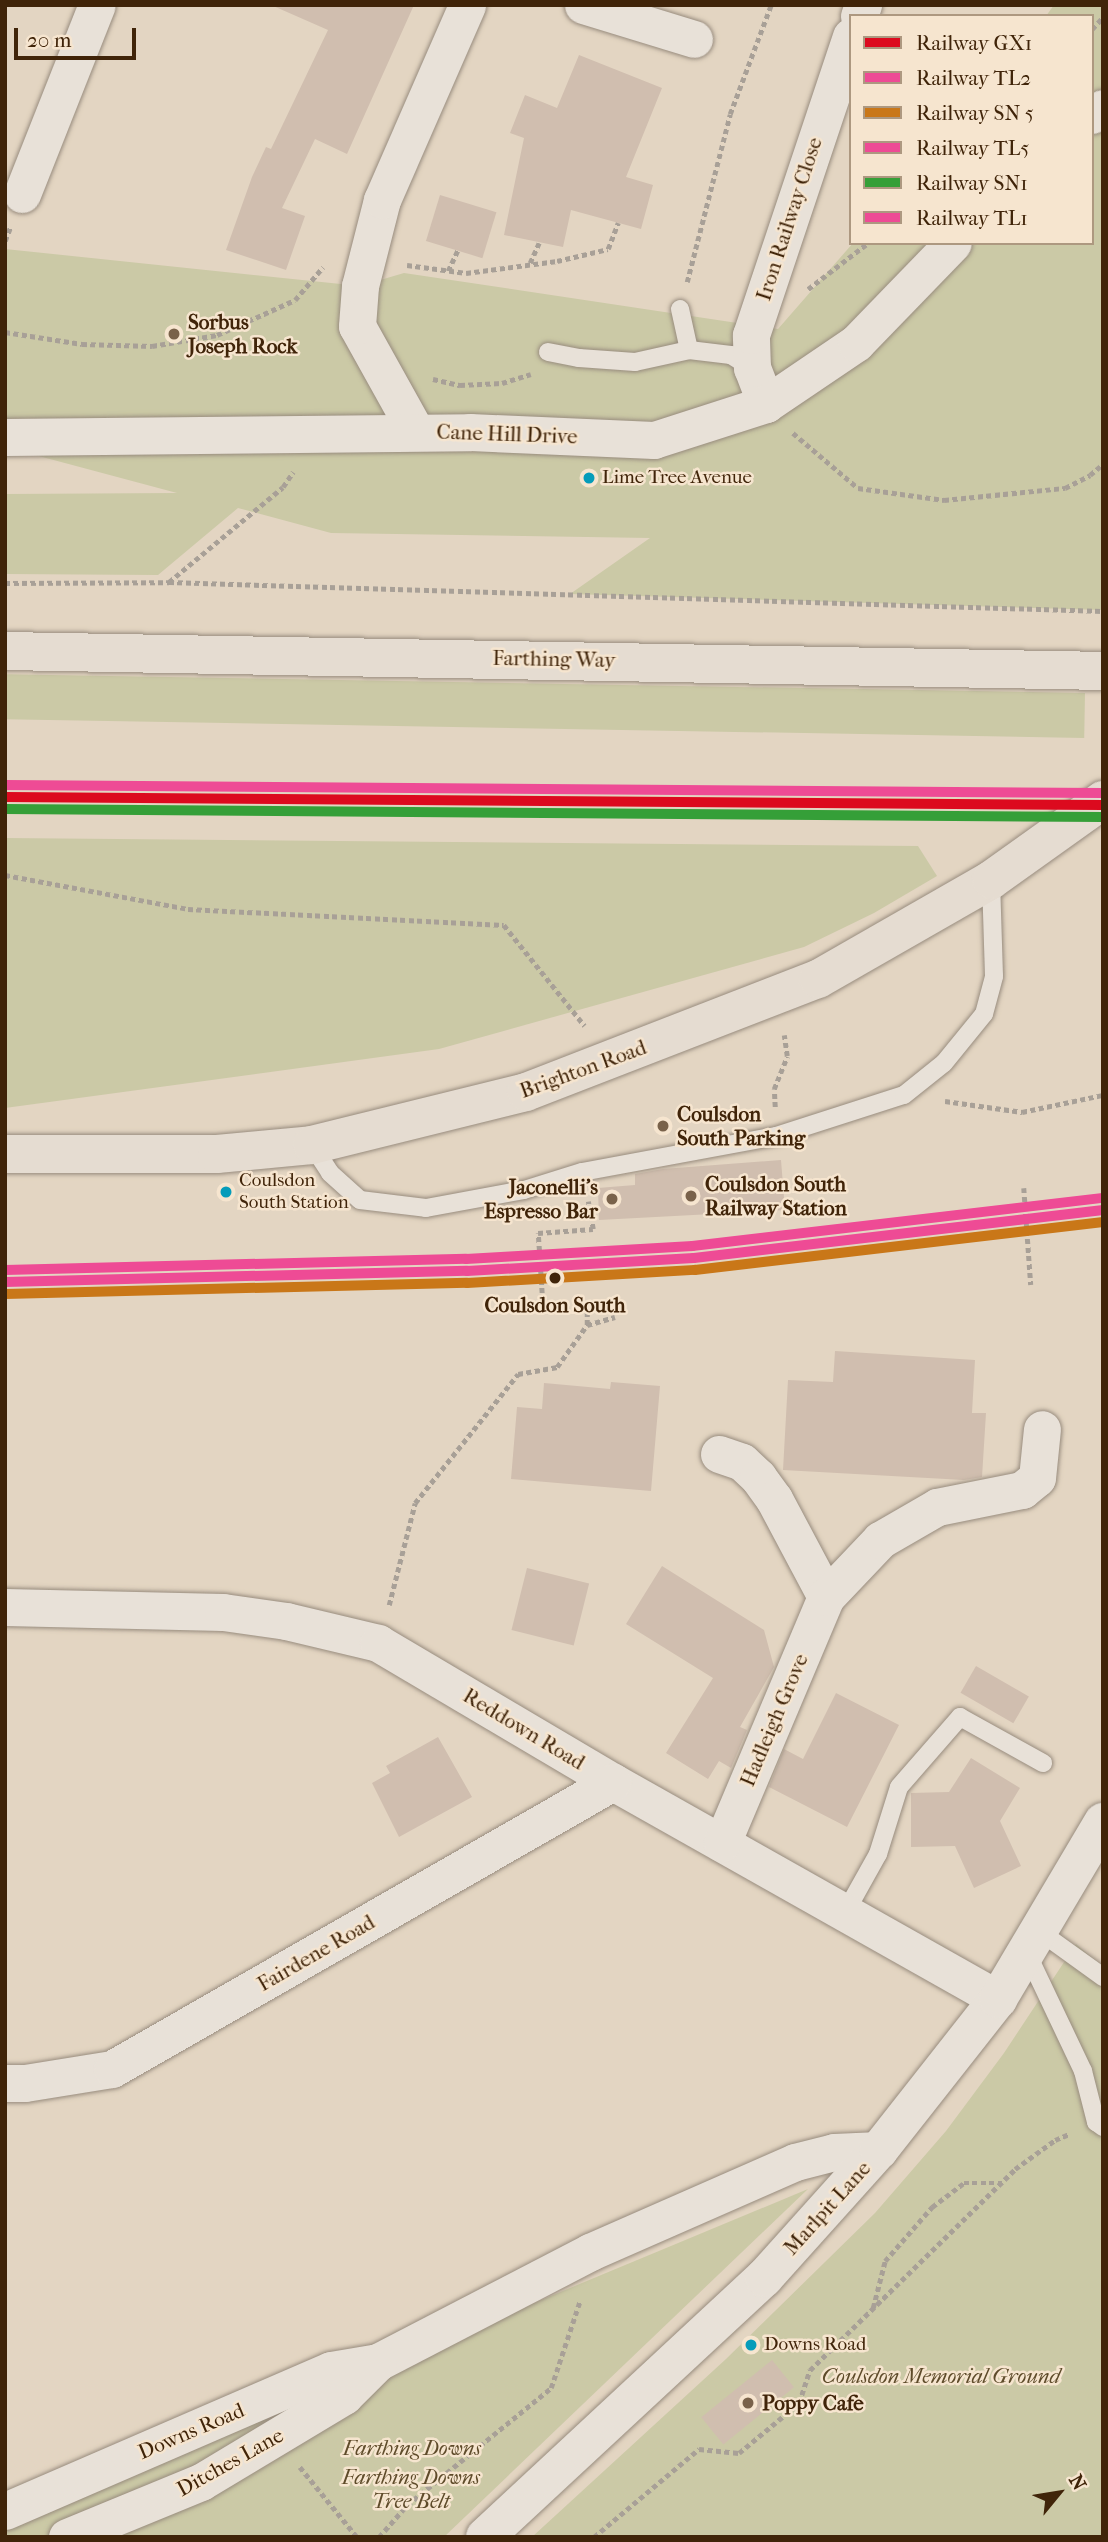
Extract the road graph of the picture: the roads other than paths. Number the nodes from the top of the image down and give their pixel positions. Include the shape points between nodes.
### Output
1 (97, 5) edge
2 (467, 5) edge
3 (583, 5) edge
4 (694, 39) dead end
5 (849, 42) edge
6 (22, 194) dead end
7 (951, 245) edge
8 (680, 309) road end
9 (689, 350) junction
10 (548, 352) dead end
11 (752, 368) junction
12 (776, 416) junction
13 (416, 432) junction
14 (5, 437) edge
15 (5, 651) edge
16 (1103, 671) edge
17 (1103, 800) edge
18 (991, 880) junction
19 (5, 1154) edge
20 (321, 1159) junction
21 (1042, 1429) dead end
22 (719, 1454) dead end
23 (827, 1597) junction
24 (5, 1607) edge
25 (1043, 1763) dead end
26 (613, 1782) junction
27 (1103, 1822) edge
28 (722, 1843) junction
29 (845, 1913) junction
30 (1033, 1942) junction
31 (1103, 1977) edge
32 (998, 1999) junction
33 (5, 2083) edge
34 (1099, 2124) edge
35 (879, 2150) junction
36 (377, 2362) junction
37 (5, 2511) edge
38 (67, 2537) edge
39 (485, 2537) edge

1 - 6 street
2 - 13 street, Cane Hill Drive via 382,200 360,286 357,326
3 - 4 street
5 - 11 street, Iron Railway Close via 751,335
7 - 12 street, Cane Hill Drive via 856,343
8 - 9 lane
9 - 10 lane via 635,362
9 - 11 lane via 732,355
11 - 12 street, Iron Railway Close
12 - 13 street, Cane Hill Drive via 654,440
13 - 14 street
15 - 16 main road, Farthing Way
17 - 18 main road, Brighton Road
18 - 20 main road, Brighton Road via 818,979 526,1092
18 - 20 lane via 994,976 984,1014 944,1063 904,1095 776,1136 582,1172 524,1190 426,1208 359,1200
19 - 20 main road, Brighton Road
21 - 23 street, Hadleigh Grove via 1037,1478 1022,1490 937,1507 880,1540
22 - 23 street via 742,1462 758,1477
23 - 28 street, Hadleigh Grove
24 - 26 street, Reddown Road via 223,1612 286,1621 378,1643
25 - 29 lane via 960,1717 899,1787 878,1854
26 - 28 street, Reddown Road
26 - 33 street, Fairdene Road via 112,2069
27 - 30 main road, Marlpit Lane
28 - 29 street, Reddown Road
29 - 32 street, Reddown Road
30 - 31 lane
30 - 32 main road, Marlpit Lane
30 - 34 lane
32 - 35 main road, Marlpit Lane
35 - 36 street, Downs Road via 834,2152 795,2162 590,2252
35 - 39 main road, Marlpit Lane via 765,2278
36 - 37 street, Downs Road via 331,2370
36 - 38 street, Ditches Lane via 344,2396 201,2482

